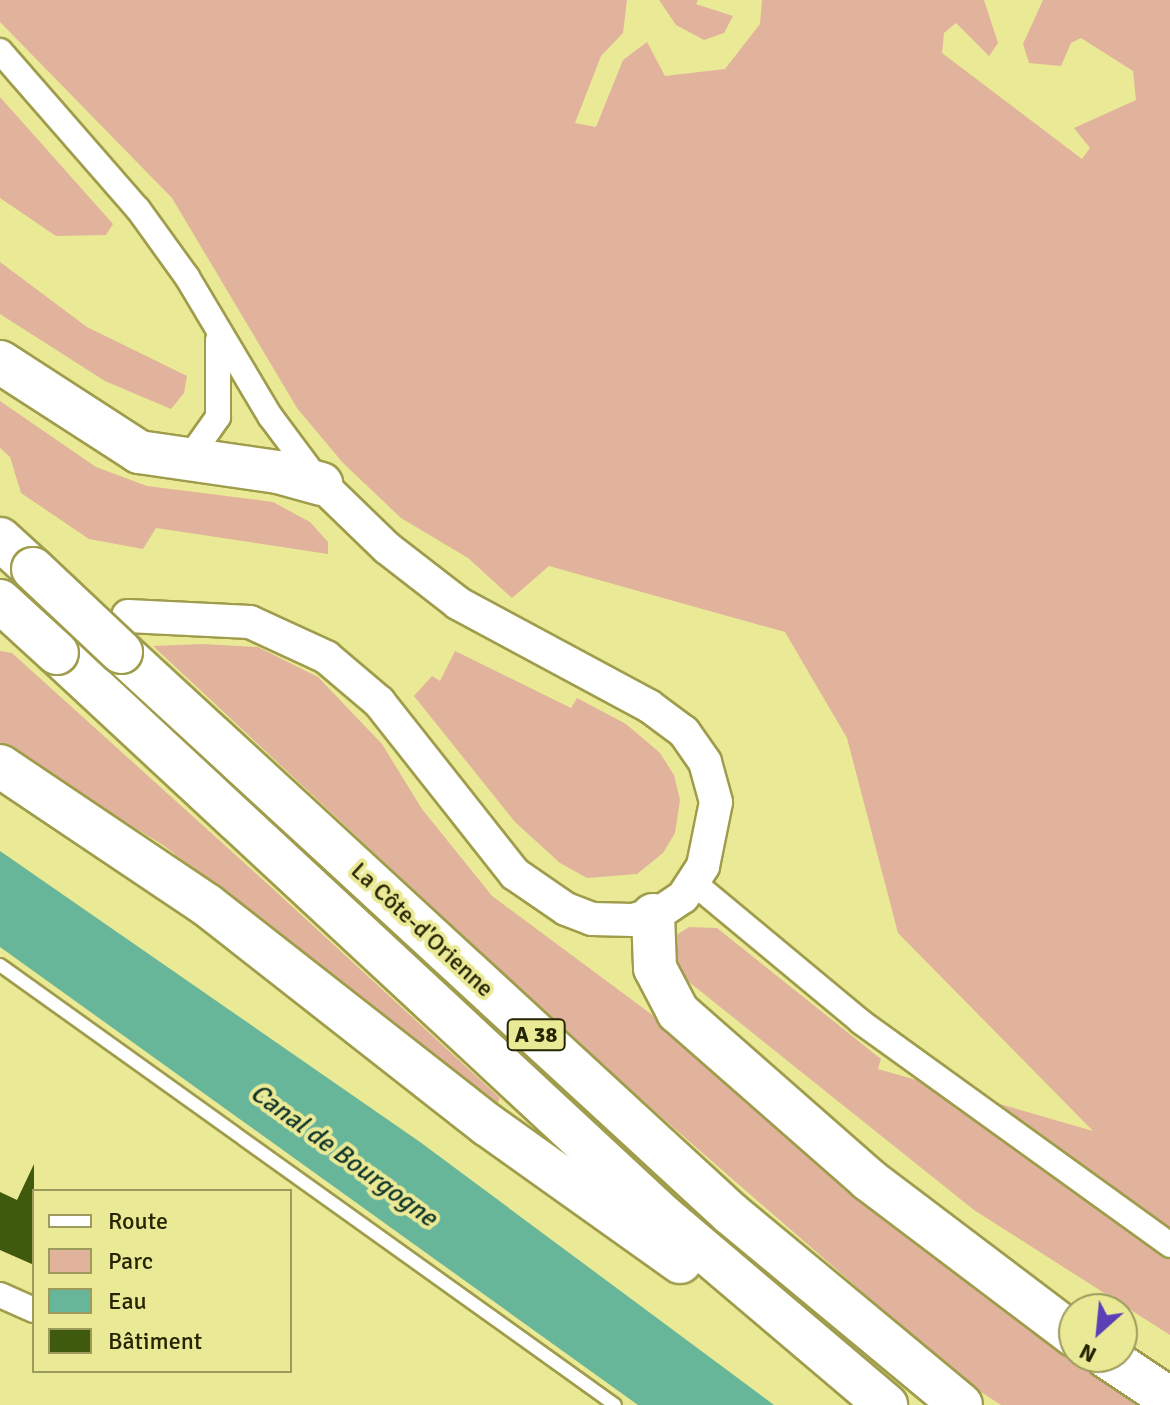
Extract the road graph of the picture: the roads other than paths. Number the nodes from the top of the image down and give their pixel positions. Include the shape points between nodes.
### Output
1 (0, 51) edge
2 (217, 330) junction
3 (0, 362) edge
4 (187, 461) junction
5 (321, 484) junction
6 (0, 539) edge
7 (0, 601) edge
8 (124, 634) junction
9 (0, 766) edge
10 (695, 884) junction
11 (653, 915) junction
12 (0, 965) edge
13 (1170, 1245) edge
14 (0, 1295) edge
15 (32, 1309) edge
16 (1058, 1323) edge
17 (1131, 1373) edge
18 (1170, 1399) edge
19 (615, 1405) edge
20 (884, 1405) edge
21 (961, 1405) edge

1 - 2 street via 138,209
2 - 4 street via 218,417
2 - 5 street via 270,416
3 - 4 highway via 124,445
4 - 5 highway via 278,472
5 - 10 main road via 387,548 458,603 649,706 684,732 705,762 716,802
6 - 8 highway, La Côte-d'Orienne / A 38, bridge
7 - 20 highway, La Côte-d'Orienne / A 38, bridge via 662,1215
8 - 11 main road via 227,619 299,641 348,673 379,702 489,843 537,892 592,919
8 - 21 highway, La Côte-d'Orienne / A 38 via 730,1213
9 - 20 highway via 207,905 488,1125
10 - 11 main road via 672,906
10 - 13 street via 861,1022
11 - 16 highway via 655,968 678,1012 869,1180
12 - 19 lane
14 - 15 street
17 - 18 highway

